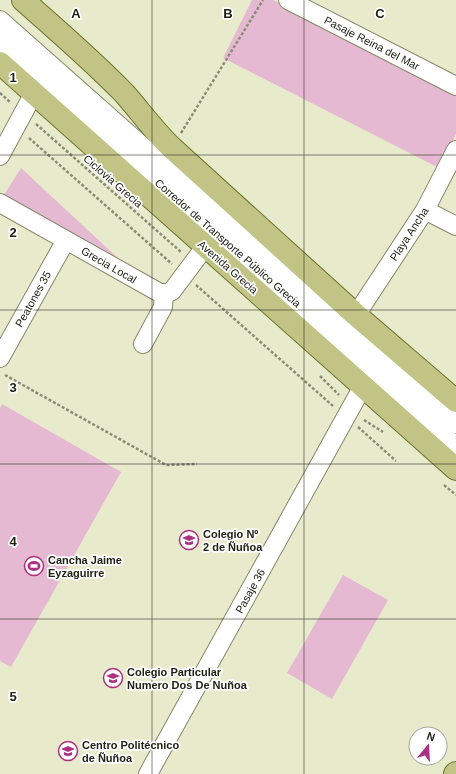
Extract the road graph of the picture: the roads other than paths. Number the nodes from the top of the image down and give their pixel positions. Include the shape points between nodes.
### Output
1 (23, 0) edge
2 (288, 0) edge
3 (0, 20) edge
4 (0, 41) edge
5 (0, 63) edge
6 (456, 86) edge
7 (34, 94) junction
8 (456, 150) edge
9 (0, 156) edge
10 (0, 202) edge
11 (426, 210) junction
12 (456, 226) edge
13 (66, 240) junction
14 (205, 247) junction
15 (164, 294) junction
16 (356, 315) junction
17 (143, 344) dead end
18 (0, 358) edge
19 (363, 386) junction
20 (456, 401) edge
21 (456, 424) edge
22 (456, 446) edge
23 (456, 469) edge
24 (148, 774) edge

1 - 16 main road via 111,80 172,148
2 - 6 street, Pasaje Reina del Mar
3 - 21 street, Corredor de Transporte Público Grecia
4 - 22 street, Corredor de Transporte Público Grecia
5 - 7 main road, Avenida Grecia
7 - 9 street
7 - 14 main road, Avenida Grecia
8 - 11 street, Playa Ancha
10 - 13 street, Grecia Local
11 - 12 street
11 - 16 street, Playa Ancha
13 - 15 street, Grecia Local
13 - 18 street, Peatones 35
14 - 15 street via 172,291
14 - 19 main road, Avenida Grecia
15 - 17 street via 163,308
16 - 20 main road
19 - 23 main road, Avenida Grecia
19 - 24 street, Pasaje 36

